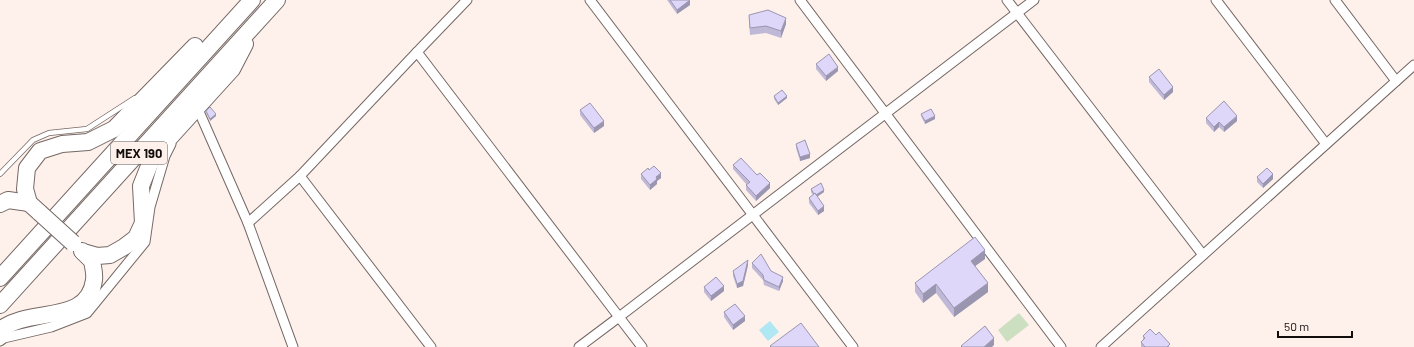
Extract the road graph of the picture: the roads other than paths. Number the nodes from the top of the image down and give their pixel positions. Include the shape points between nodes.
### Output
1 (239, 0) edge
2 (252, 0) edge
3 (277, 0) edge
4 (467, 0) edge
5 (590, 0) edge
6 (800, 0) edge
7 (1007, 0) edge
8 (1034, 0) edge
9 (1216, 0) edge
10 (1335, 0) edge
11 (1017, 13) junction
12 (257, 22) junction
13 (417, 52) junction
14 (1414, 65) edge
15 (165, 78) junction
16 (1396, 81) junction
17 (197, 107) junction
18 (886, 113) junction
19 (183, 123) junction
20 (1326, 144) junction
21 (0, 174) edge
22 (300, 176) junction
23 (0, 204) edge
24 (34, 208) junction
25 (753, 214) junction
26 (248, 223) junction
27 (78, 248) junction
28 (1202, 255) junction
29 (0, 278) edge
30 (0, 305) edge
31 (619, 317) junction
32 (0, 330) edge
33 (0, 341) edge
34 (293, 347) edge
35 (431, 347) edge
36 (579, 347) edge
37 (642, 347) edge
38 (853, 347) edge
39 (1061, 347) edge
40 (1101, 347) edge

1 - 15 highway
2 - 29 highway, MEX 190
3 - 12 highway, MEX 190
4 - 13 street
5 - 25 street
6 - 18 street
7 - 11 street
8 - 11 street
9 - 20 street
10 - 16 street
11 - 18 street
11 - 28 street
12 - 17 highway via 232,69
12 - 30 highway, MEX 190
13 - 22 street
13 - 31 street
14 - 16 street
15 - 21 lane via 87,129 49,133 33,140
15 - 24 highway via 114,129 88,142 62,144 40,151 27,168 25,189
16 - 20 street
17 - 19 highway
17 - 26 street
18 - 25 street
18 - 39 street
19 - 27 highway via 153,156 143,180 143,223 136,238 110,255 97,256
19 - 33 street via 165,156 150,207 145,242 87,313 51,327
20 - 28 street
22 - 26 street
22 - 35 street
23 - 24 highway via 8,200
24 - 27 highway, bridge
25 - 31 street
25 - 38 street
26 - 34 street
27 - 32 highway via 92,261 94,279 90,294 80,305 69,311 31,317 6,325
28 - 40 street
31 - 36 street
31 - 37 street

